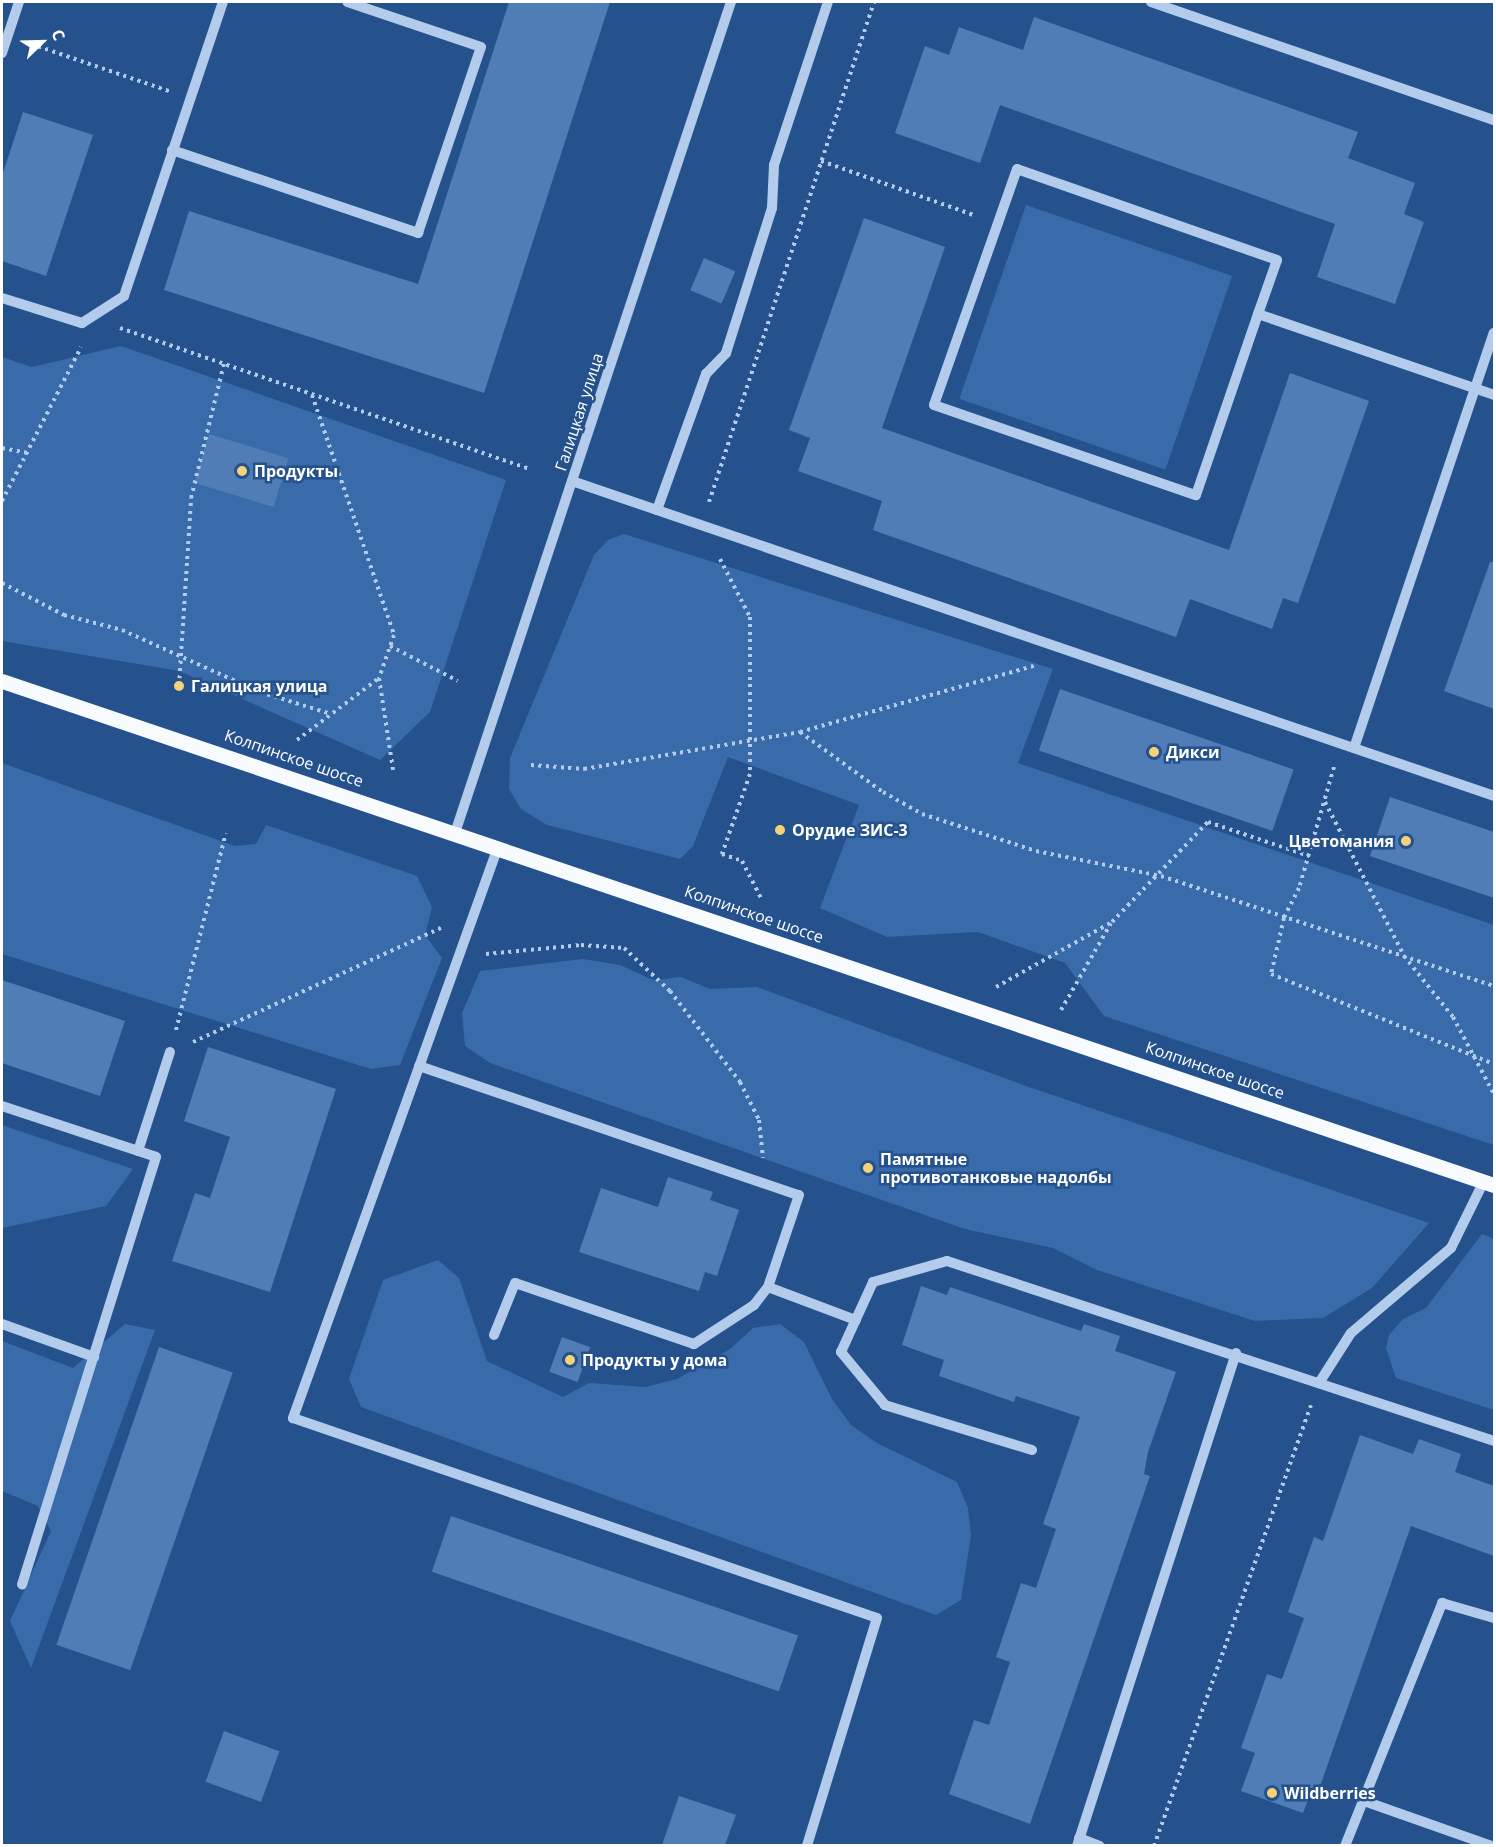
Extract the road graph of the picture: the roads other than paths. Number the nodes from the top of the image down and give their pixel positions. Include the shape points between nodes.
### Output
1 (19, 2) edge
2 (223, 2) edge
3 (347, 2) edge
4 (731, 2) edge
5 (828, 2) edge
6 (1151, 2) edge
7 (2, 53) edge
8 (1494, 120) edge
9 (172, 150) junction
10 (2, 297) edge
11 (1258, 314) junction
12 (1494, 333) edge
13 (1476, 388) junction
14 (1494, 395) edge
15 (572, 481) junction
16 (657, 510) junction
17 (2, 681) edge
18 (1354, 748) junction
19 (1494, 796) edge
20 (455, 833) junction
21 (498, 847) junction
22 (170, 1052) road end
23 (419, 1066) junction
24 (2, 1106) edge
25 (138, 1151) junction
26 (1489, 1183) edge
27 (768, 1287) junction
28 (856, 1320) junction
29 (2, 1324) edge
30 (494, 1335) dead end
31 (1236, 1353) junction
32 (94, 1357) junction
33 (1319, 1383) junction
34 (1494, 1441) edge
35 (1032, 1450) dead end
36 (22, 1584) dead end
37 (1494, 1618) edge
38 (1364, 1801) junction
39 (1078, 1842) edge
40 (807, 1845) edge
41 (1100, 1845) edge
42 (1346, 1845) edge
43 (1492, 1845) edge

1 - 7 street
2 - 9 street
3 - 9 street via 481,47 418,233
4 - 15 street, Галицкая улица
5 - 16 street via 774,165 772,208 726,353 706,374
6 - 8 street
9 - 10 street via 124,296 82,323
11 - 11 street via 1277,260 1017,169 934,405 1196,495
11 - 13 street
12 - 13 street
13 - 14 street
13 - 18 street
15 - 16 street
15 - 20 street, Галицкая улица
16 - 18 street
17 - 20 main road, Колпинское шоссе
18 - 19 street
20 - 21 main road, Колпинское шоссе
21 - 23 street
21 - 26 main road, Колпинское шоссе
22 - 25 street
23 - 27 street via 799,1195
23 - 40 street via 293,1418 877,1618
24 - 25 street
25 - 32 street via 156,1157
26 - 33 street via 1451,1248 1351,1333
27 - 28 street
27 - 30 street via 754,1305 694,1344 515,1283
28 - 31 street via 873,1282 947,1261
28 - 35 street via 841,1352 885,1405
29 - 32 street
31 - 33 street
31 - 39 street
32 - 36 street
33 - 34 street
37 - 38 street via 1442,1603
38 - 42 street
38 - 43 street
39 - 41 street

